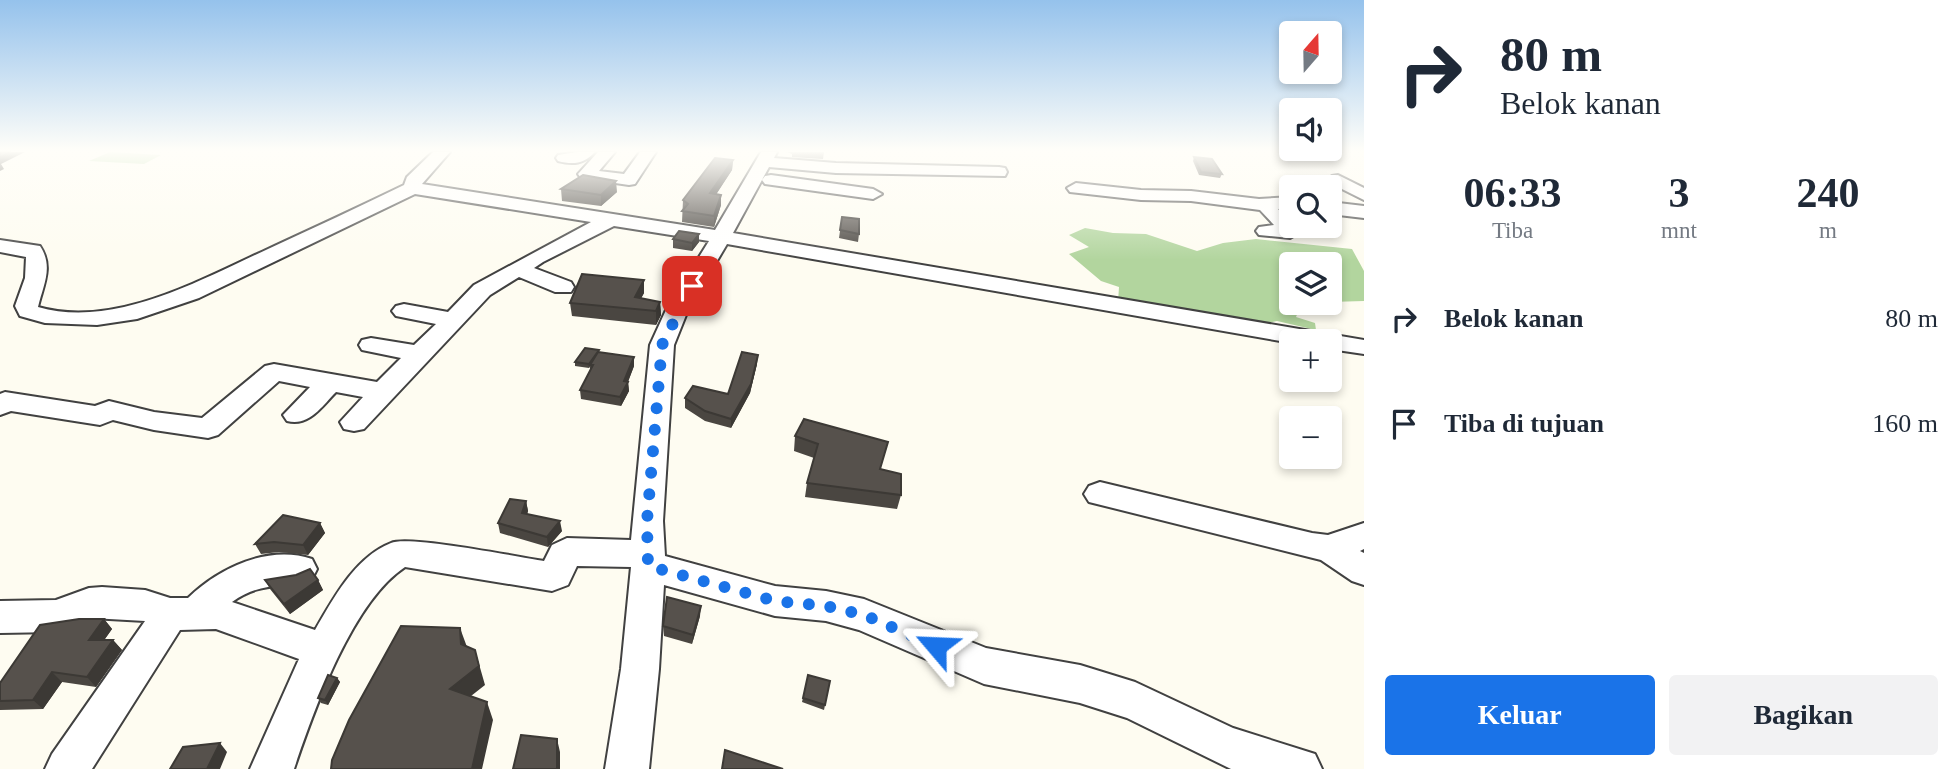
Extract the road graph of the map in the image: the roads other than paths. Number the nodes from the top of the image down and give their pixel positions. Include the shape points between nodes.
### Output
1 (414, 188) joint
2 (749, 188) edge
3 (851, 188) edge
4 (1076, 188) dead end
5 (873, 194) dead end
6 (1279, 204) edge
7 (1266, 205) junction
8 (1342, 209) edge
9 (1364, 212) edge
10 (612, 219) junction
11 (1266, 231) dead end
12 (721, 237) junction
13 (0, 246) edge
14 (517, 269) junction
15 (563, 287) dead end
16 (404, 311) dead end
17 (453, 320) junction
18 (1279, 333) edge
19 (371, 345) dead end
20 (1342, 346) edge
21 (420, 354) junction
22 (1364, 368) edge
23 (330, 382) junction
24 (383, 392) junction
25 (12, 405) edge
26 (297, 415) dead end
27 (0, 422) edge
28 (354, 422) dead end
29 (1100, 494) dead end
30 (1364, 536) edge
31 (1328, 548) junction
32 (648, 560) junction
33 (300, 569) dead end
34 (1364, 571) edge
35 (184, 612) junction
36 (7, 623) edge
37 (324, 651) junction
38 (67, 769) edge
39 (272, 769) edge
40 (627, 769) edge
41 (1300, 769) edge

1 - 10 street
1 - 13 street via 191,293 112,317 33,314 26,306 37,278 37,257 26,247
2 - 12 street
3 - 5 street
4 - 7 street
6 - 7 street
7 - 11 street via 1290,232
8 - 9 street
10 - 12 street
10 - 14 street
12 - 18 street
12 - 32 street via 677,310 662,345 647,521
14 - 15 street
14 - 17 street via 482,290
16 - 17 street
17 - 21 street
19 - 21 street
20 - 22 street
21 - 24 street
23 - 24 street
23 - 25 street via 274,372 208,428 109,410 100,416
23 - 26 street
24 - 28 street
25 - 27 street
29 - 31 street
30 - 31 street
31 - 34 street
32 - 37 street via 567,552 552,577 400,553 389,556 340,620
32 - 40 street
32 - 41 street via 775,601 864,615 984,666 1080,684 1135,701 1228,747
33 - 35 street via 256,573 224,586
35 - 36 street via 102,602 57,616
35 - 37 street via 216,613
35 - 38 street
37 - 39 street via 292,712

